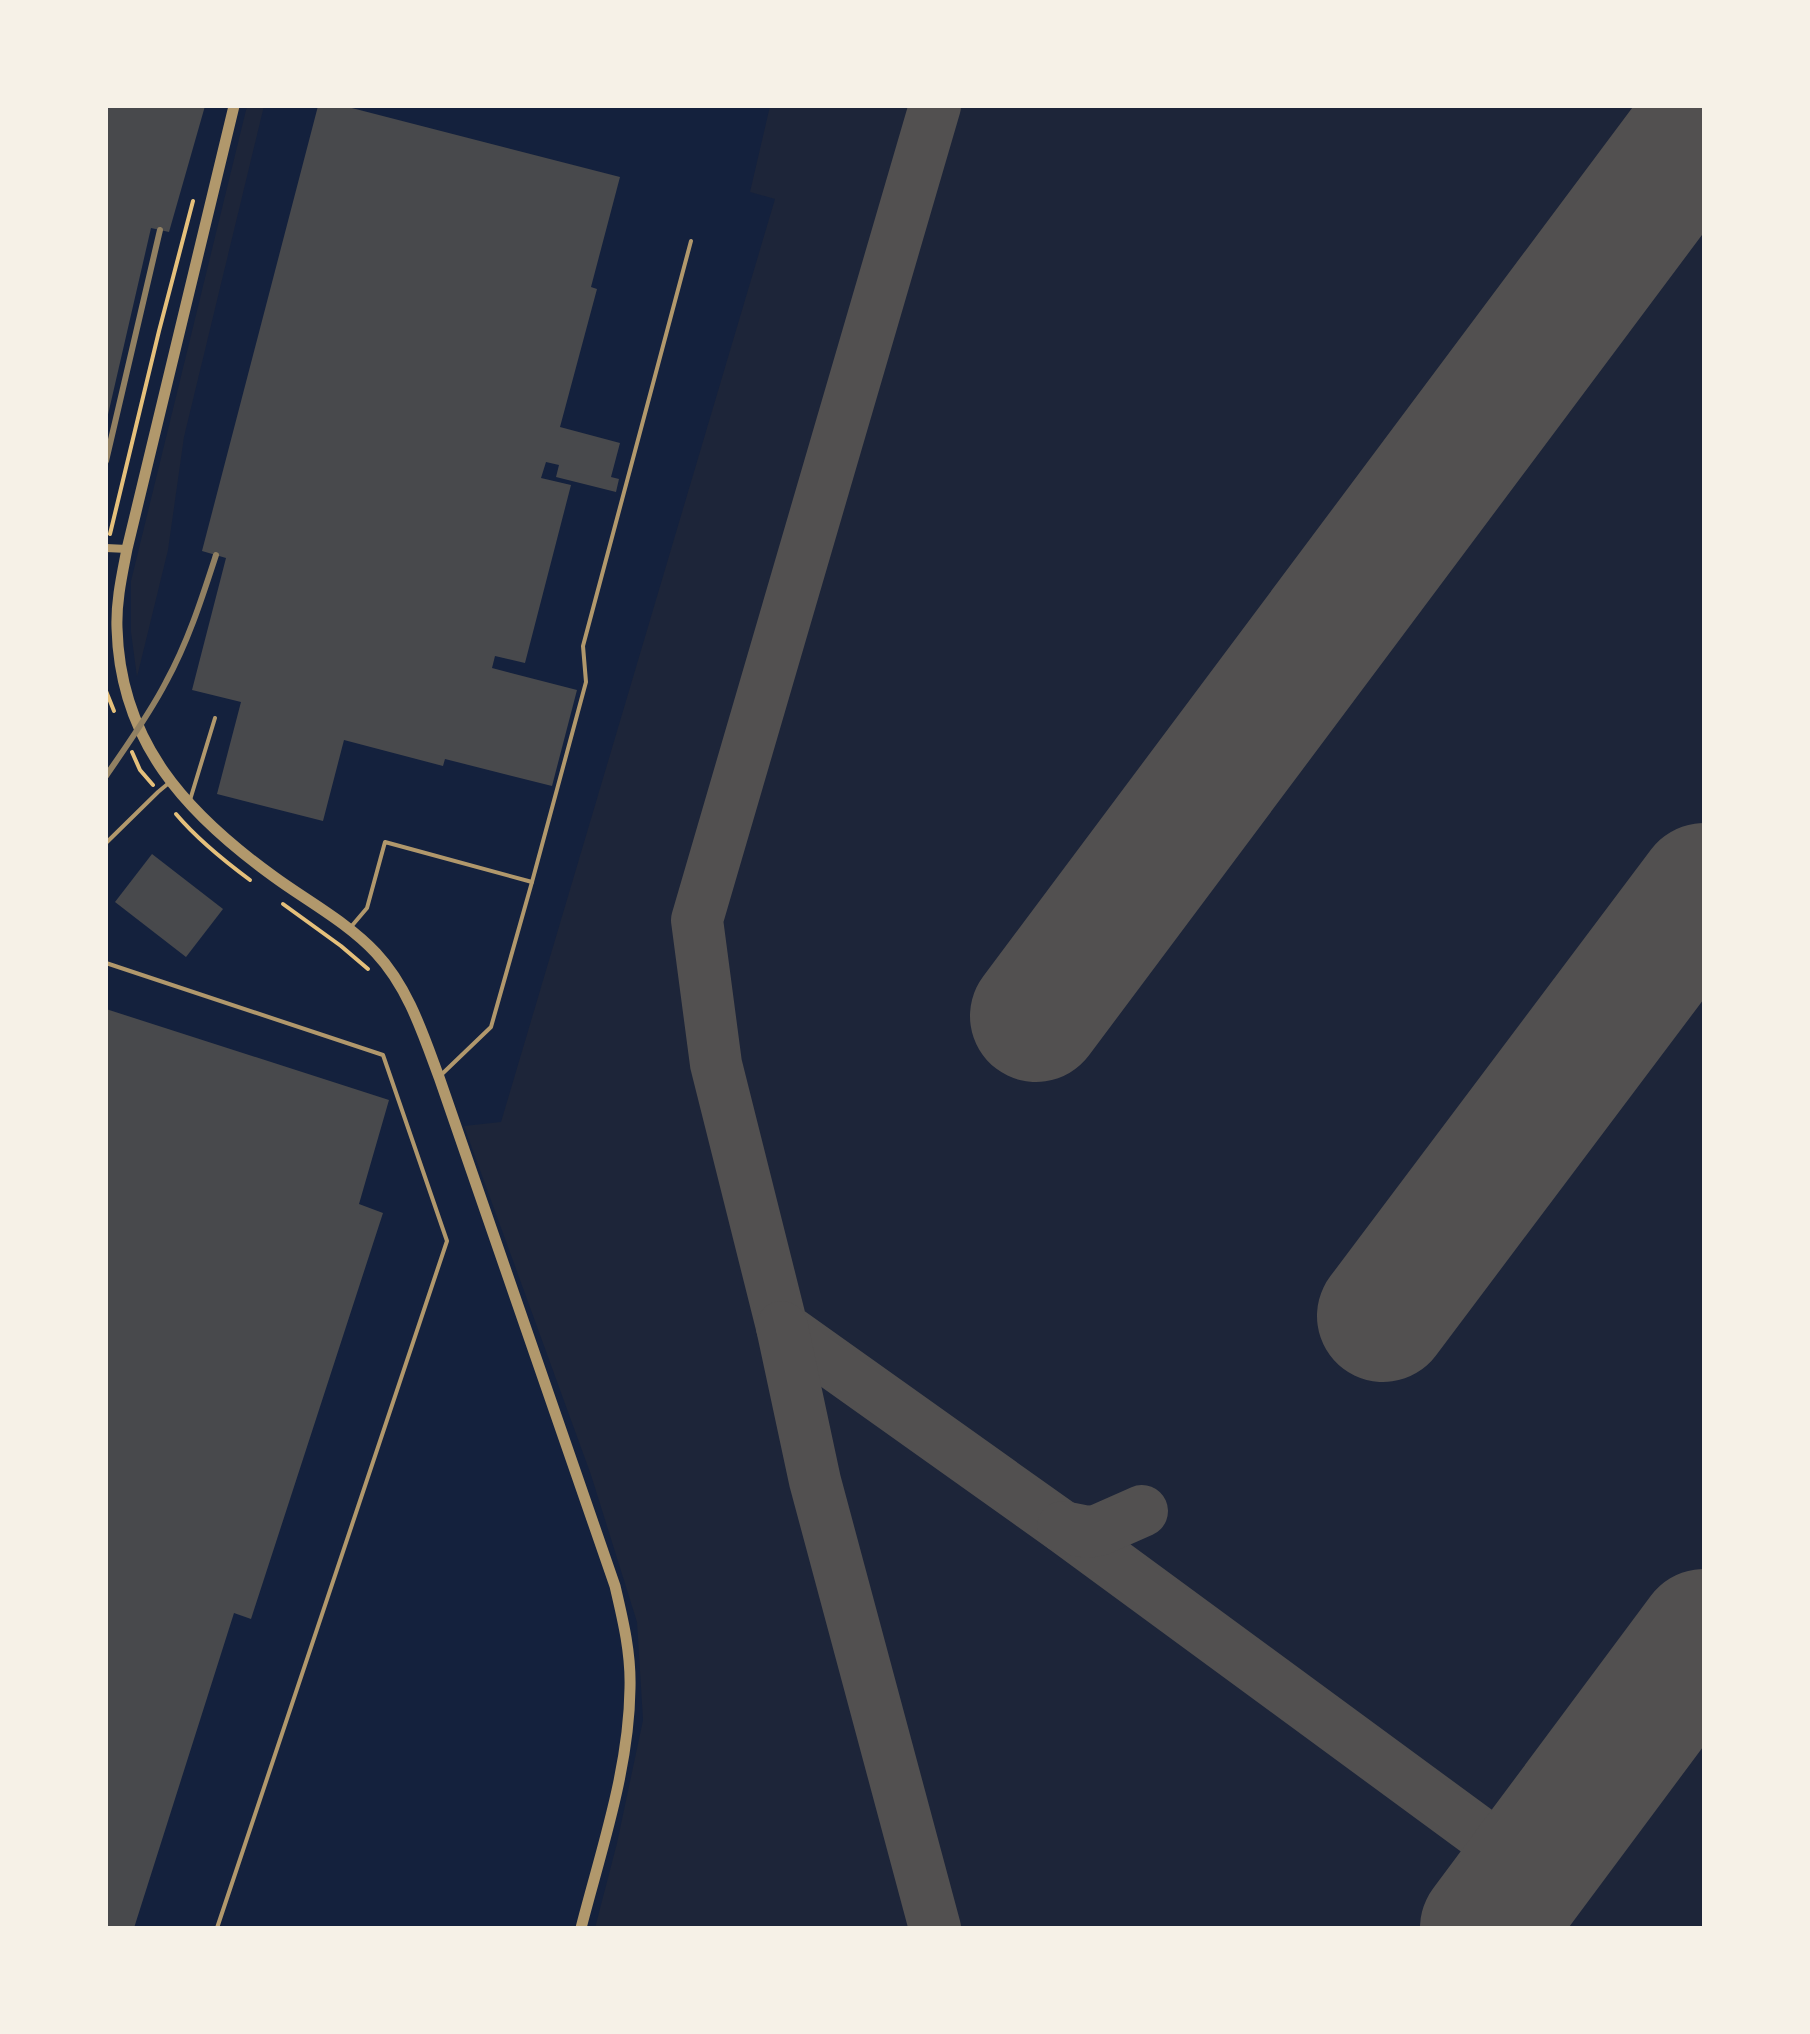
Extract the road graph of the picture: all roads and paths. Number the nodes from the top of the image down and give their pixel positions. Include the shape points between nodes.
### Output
1 (234, 106) edge
2 (195, 196) dead end
3 (691, 241) dead end
4 (106, 548) edge
5 (127, 549) junction
6 (215, 718) dead end
7 (170, 782) junction
8 (188, 805) junction
9 (106, 843) edge
10 (532, 882) junction
11 (349, 930) junction
12 (106, 963) edge
13 (439, 1077) junction
14 (217, 1928) edge
15 (581, 1928) edge

1 - 5 street
2 - 4 path
3 - 10 lane via 583,646 586,682
4 - 5 street
5 - 7 street via 119,588 121,665 133,715
6 - 8 lane
7 - 8 street
7 - 9 lane
8 - 11 street via 260,867
10 - 11 lane via 385,842 367,908
10 - 13 lane via 491,1027
11 - 13 street via 397,980
12 - 14 lane via 383,1055 447,1241
13 - 15 street via 615,1586 627,1637 628,1733

